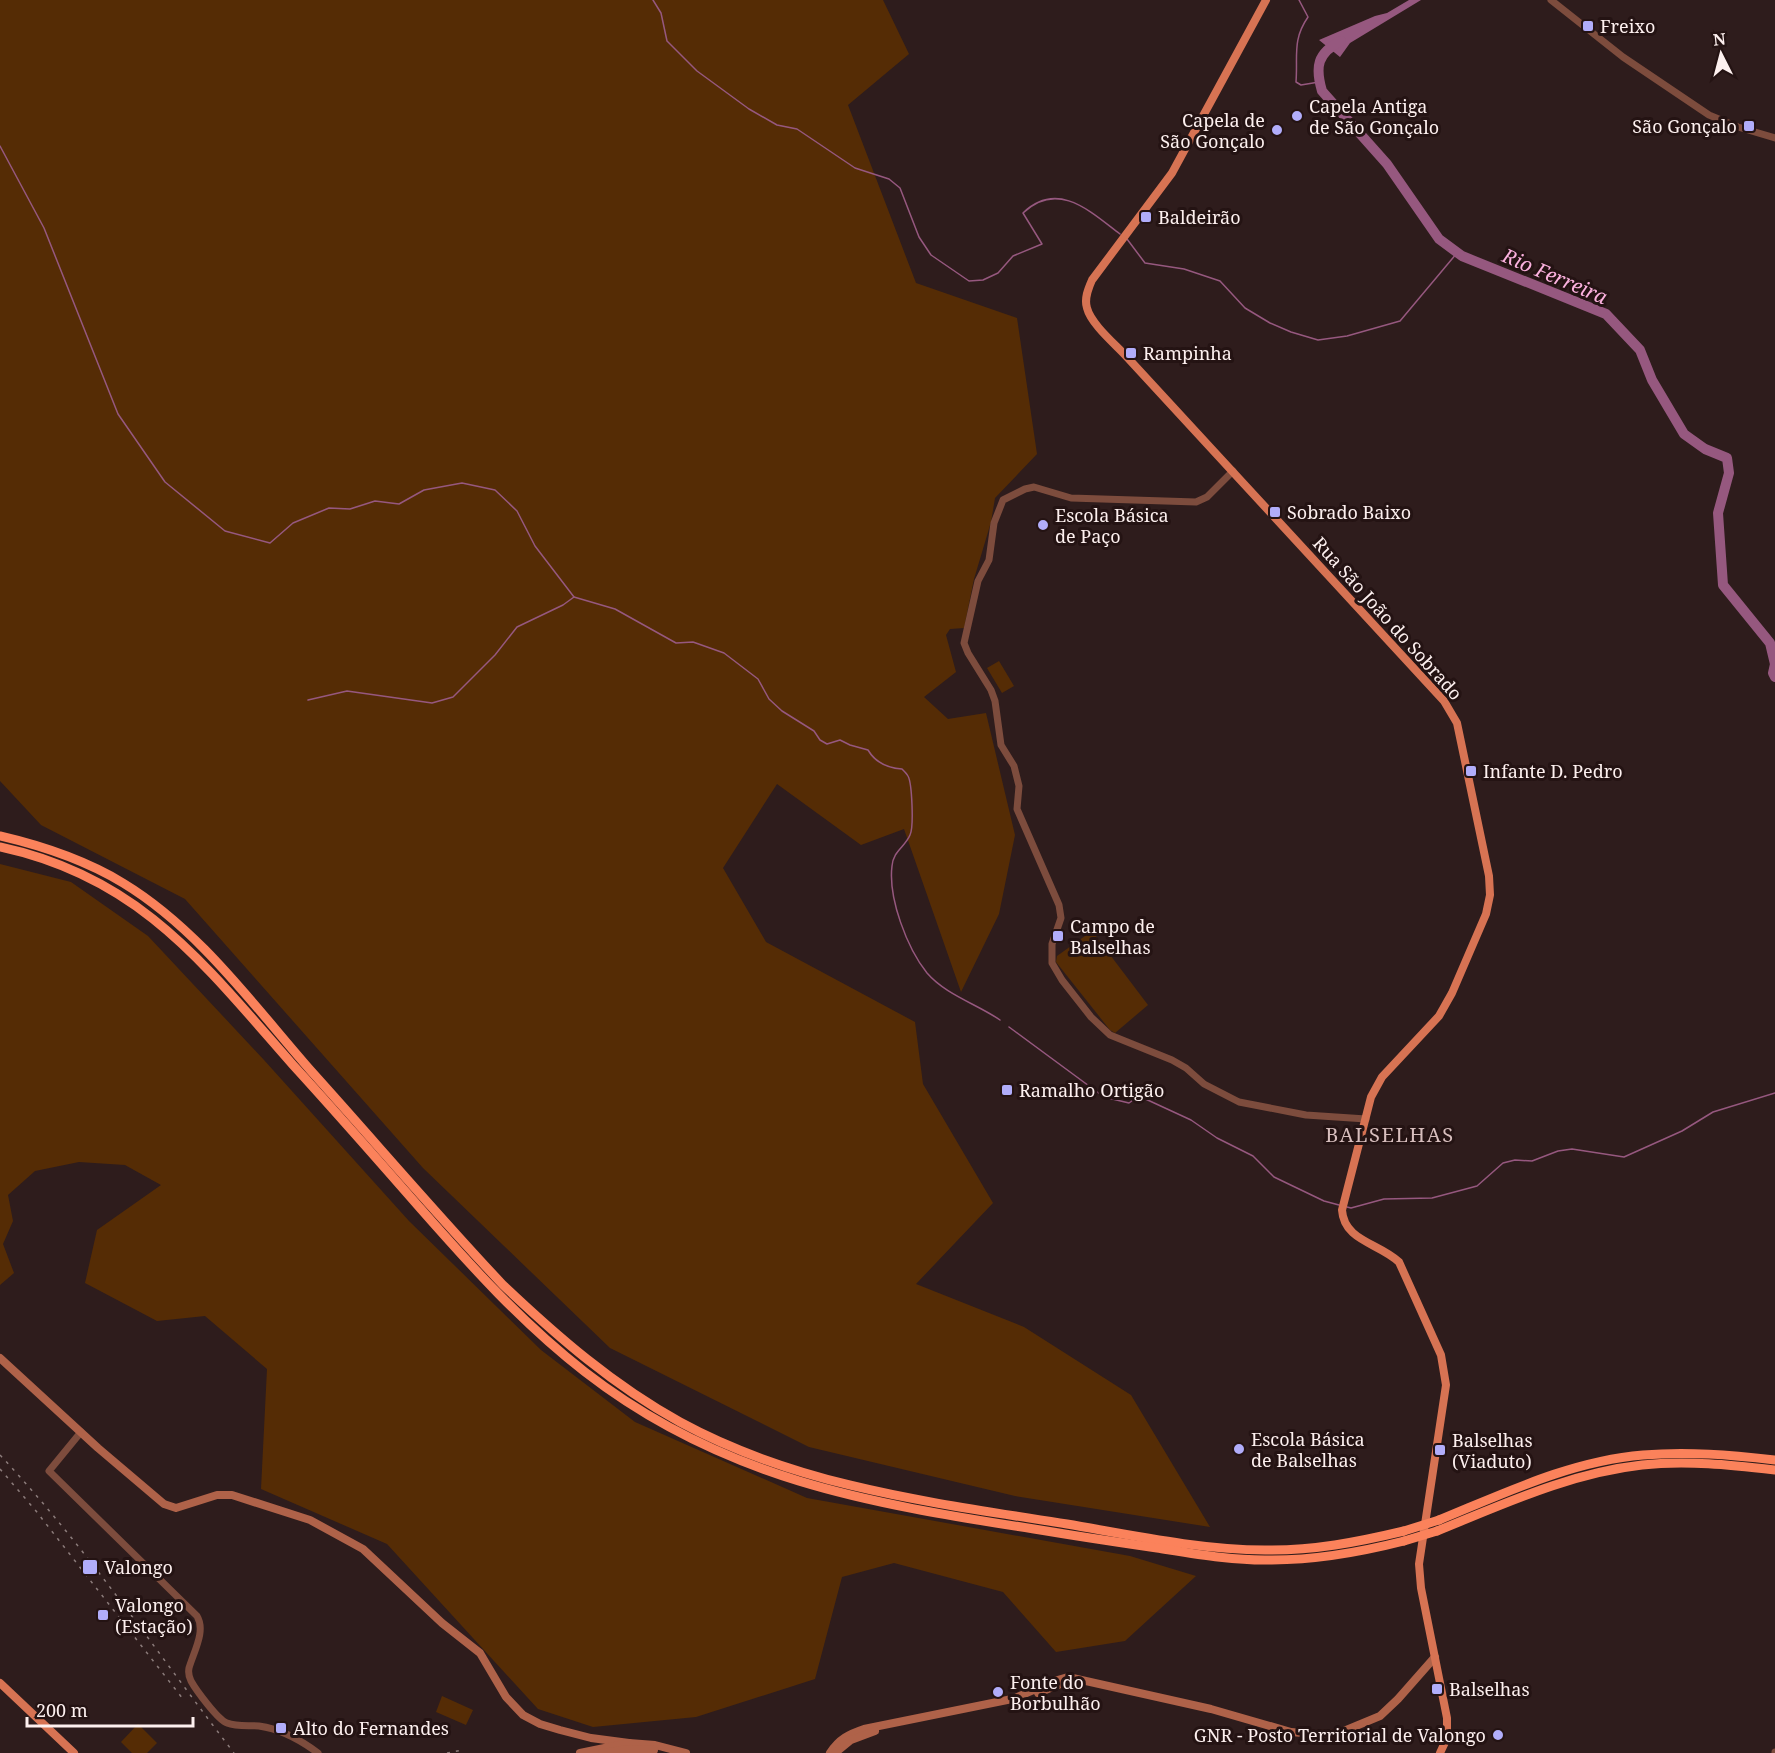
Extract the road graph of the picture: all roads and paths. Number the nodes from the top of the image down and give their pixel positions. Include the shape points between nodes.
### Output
1 (1266, 0) edge
2 (1551, 0) edge
3 (1775, 138) edge
4 (1233, 471) junction
5 (0, 836) edge
6 (0, 847) edge
7 (1366, 1119) junction
8 (0, 1358) edge
9 (81, 1432) junction
10 (1775, 1460) edge
11 (1775, 1470) edge
12 (1404, 1536) junction
13 (1434, 1657) junction
14 (1437, 1672) junction
15 (1422, 1674) junction
16 (0, 1683) edge
17 (895, 1724) junction
18 (586, 1738) junction
19 (628, 1748) edge
20 (608, 1751) edge
21 (74, 1753) edge
22 (318, 1753) edge
23 (581, 1753) edge
24 (685, 1753) edge
25 (830, 1753) edge
26 (835, 1753) edge
27 (1440, 1753) edge

1 - 4 main road, Rua São João do Sobrado via 1172,173 1087,291 1086,308 1092,319
2 - 3 street via 1623,57 1710,115
4 - 7 main road, Rua São João do Sobrado via 1444,701 1457,723 1489,876 1486,914 1452,993 1439,1016 1382,1077 1371,1097
4 - 7 street via 1207,497 1196,502 1071,498 1034,487 1003,500 964,643 995,701 1001,745 1014,766 1019,786 1017,809 1059,905 1061,918 1052,944 1052,963 1091,1017 1110,1035 1172,1060 1204,1084 1239,1102 1306,1115
5 - 12 highway via 90,866 155,906 212,959 503,1285 590,1363 681,1422 743,1451 824,1480 941,1504 1158,1539 1264,1551
6 - 12 highway via 48,860 86,876 144,910 173,934 502,1298 586,1373 646,1414 706,1446 777,1475 873,1501 1209,1556 1270,1560 1339,1555
7 - 13 main road, Rua São João do Sobrado via 1343,1206 1343,1220 1352,1233 1400,1262 1444,1366 1445,1392 1419,1564
8 - 9 main road
9 - 18 main road via 168,1507 232,1495 310,1520 363,1549 480,1653 506,1697 524,1715
9 - 22 street via 49,1471 202,1623 188,1674 219,1719 268,1728
10 - 12 highway, bridge via 1680,1452 1593,1463 1545,1477
11 - 12 highway, bridge via 1677,1462 1607,1471 1548,1486 1437,1531
13 - 14 main road
13 - 15 main road
14 - 15 main road
14 - 27 main road via 1447,1718 1447,1738
15 - 17 main road via 1380,1716 1339,1733 1291,1732 1211,1709 1068,1677 1013,1699
16 - 21 main road
17 - 25 main road via 849,1734
17 - 26 main road via 851,1740
18 - 19 main road
18 - 20 main road
18 - 23 main road
19 - 20 main road
19 - 24 main road
20 - 23 main road

